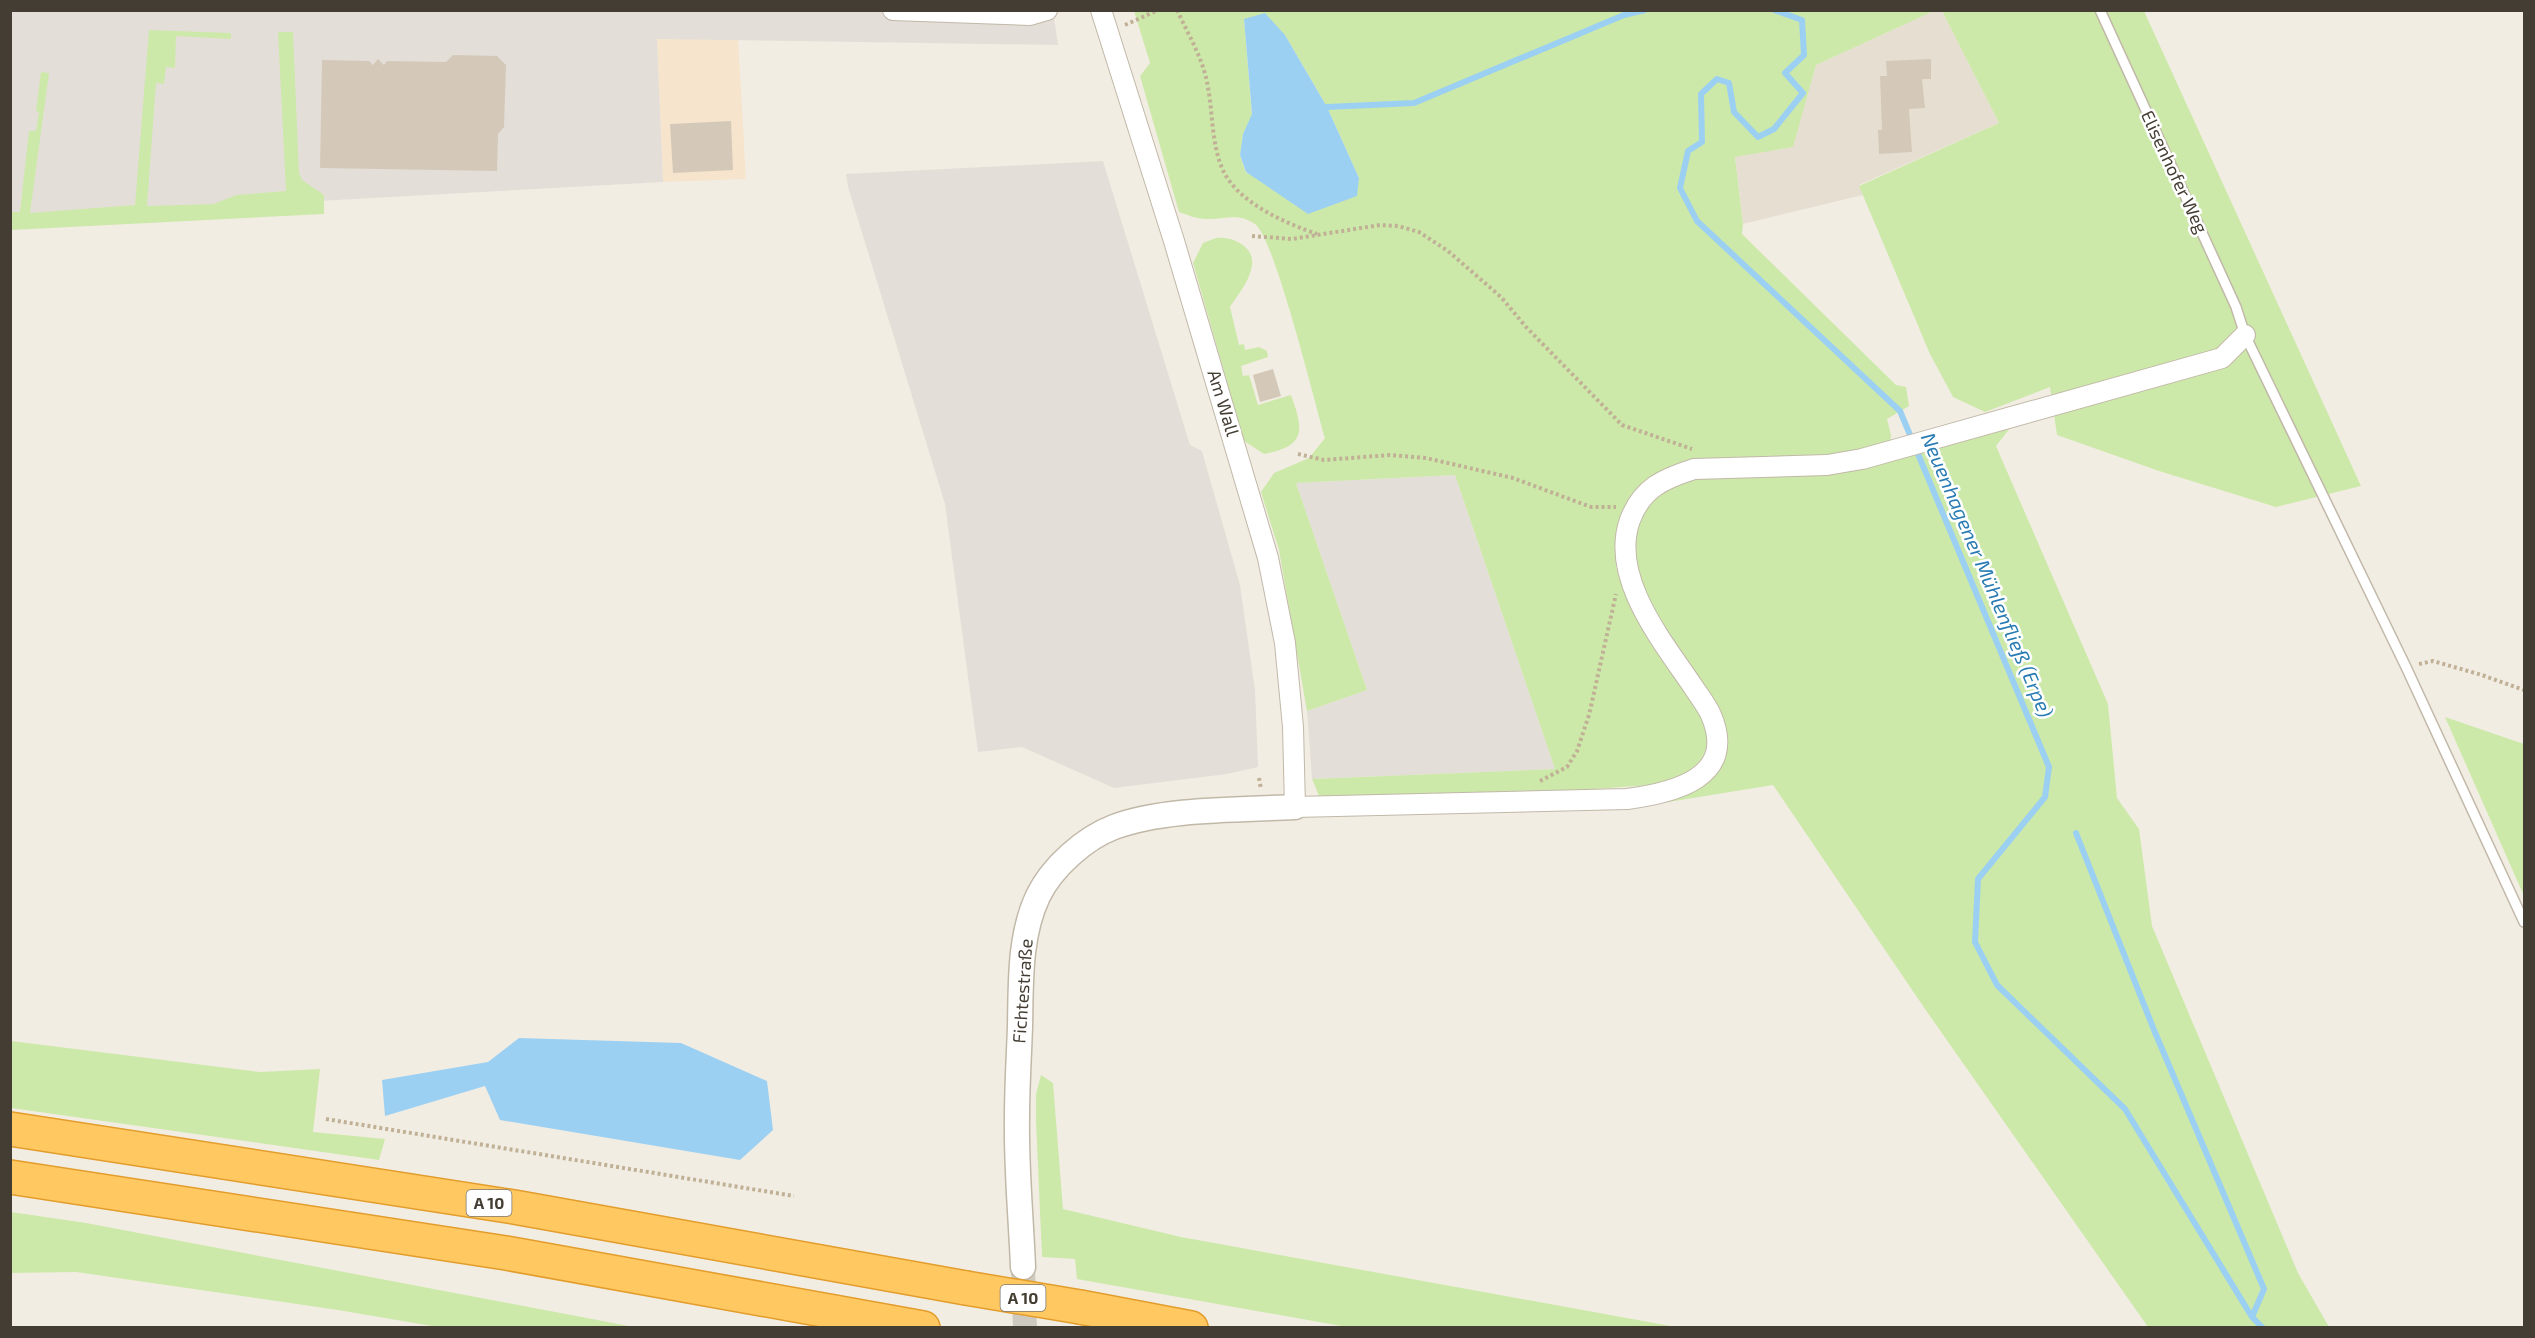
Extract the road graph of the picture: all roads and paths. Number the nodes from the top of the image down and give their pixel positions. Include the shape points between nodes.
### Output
1 (893, 10) edge
2 (1047, 10) edge
3 (1101, 10) edge
4 (1158, 10) edge
5 (1177, 10) edge
6 (2100, 10) edge
7 (1107, 31) junction
8 (1318, 235) junction
9 (1252, 236) dead end
10 (2245, 335) junction
11 (1298, 454) dead end
12 (1717, 468) junction
13 (1637, 504) junction
14 (1625, 558) junction
15 (2406, 667) junction
16 (2524, 690) edge
17 (1536, 782) dead end
18 (1295, 807) junction
19 (2524, 922) edge
20 (326, 1119) dead end
21 (10, 1129) edge
22 (10, 1177) edge
23 (794, 1196) dead end
24 (1023, 1267) tunnel mouth
25 (923, 1328) edge
26 (1191, 1328) edge

1 - 2 street via 1030,15
3 - 7 street, Am Wall
4 - 7 path
5 - 8 path via 1207,81 1216,147 1229,181 1239,193 1279,220
6 - 10 lane, Elisenhofer Weg via 2236,307
7 - 18 street, Am Wall via 1268,558 1285,643
8 - 9 path via 1292,239
8 - 12 path via 1380,225 1419,232 1448,251 1501,297 1622,425 1695,450
10 - 12 street via 2222,358 1895,450 1827,465
10 - 15 lane, Elisenhofer Weg
11 - 13 path via 1324,459 1382,455 1426,458 1513,478 1591,507
12 - 13 street via 1673,475 1653,487
13 - 14 street via 1626,531
14 - 17 path via 1577,751 1567,767
14 - 18 street via 1651,624 1711,714 1718,740 1716,754 1695,781 1661,794 1627,800
15 - 16 path via 2433,661
15 - 19 lane, Elisenhofer Weg
18 - 24 street, Fichtestraße via 1168,815 1113,827 1071,855 1038,896 1022,962 1017,1119
20 - 23 path
21 - 26 highway, A 10, bridge via 514,1207
22 - 25 highway via 506,1253

